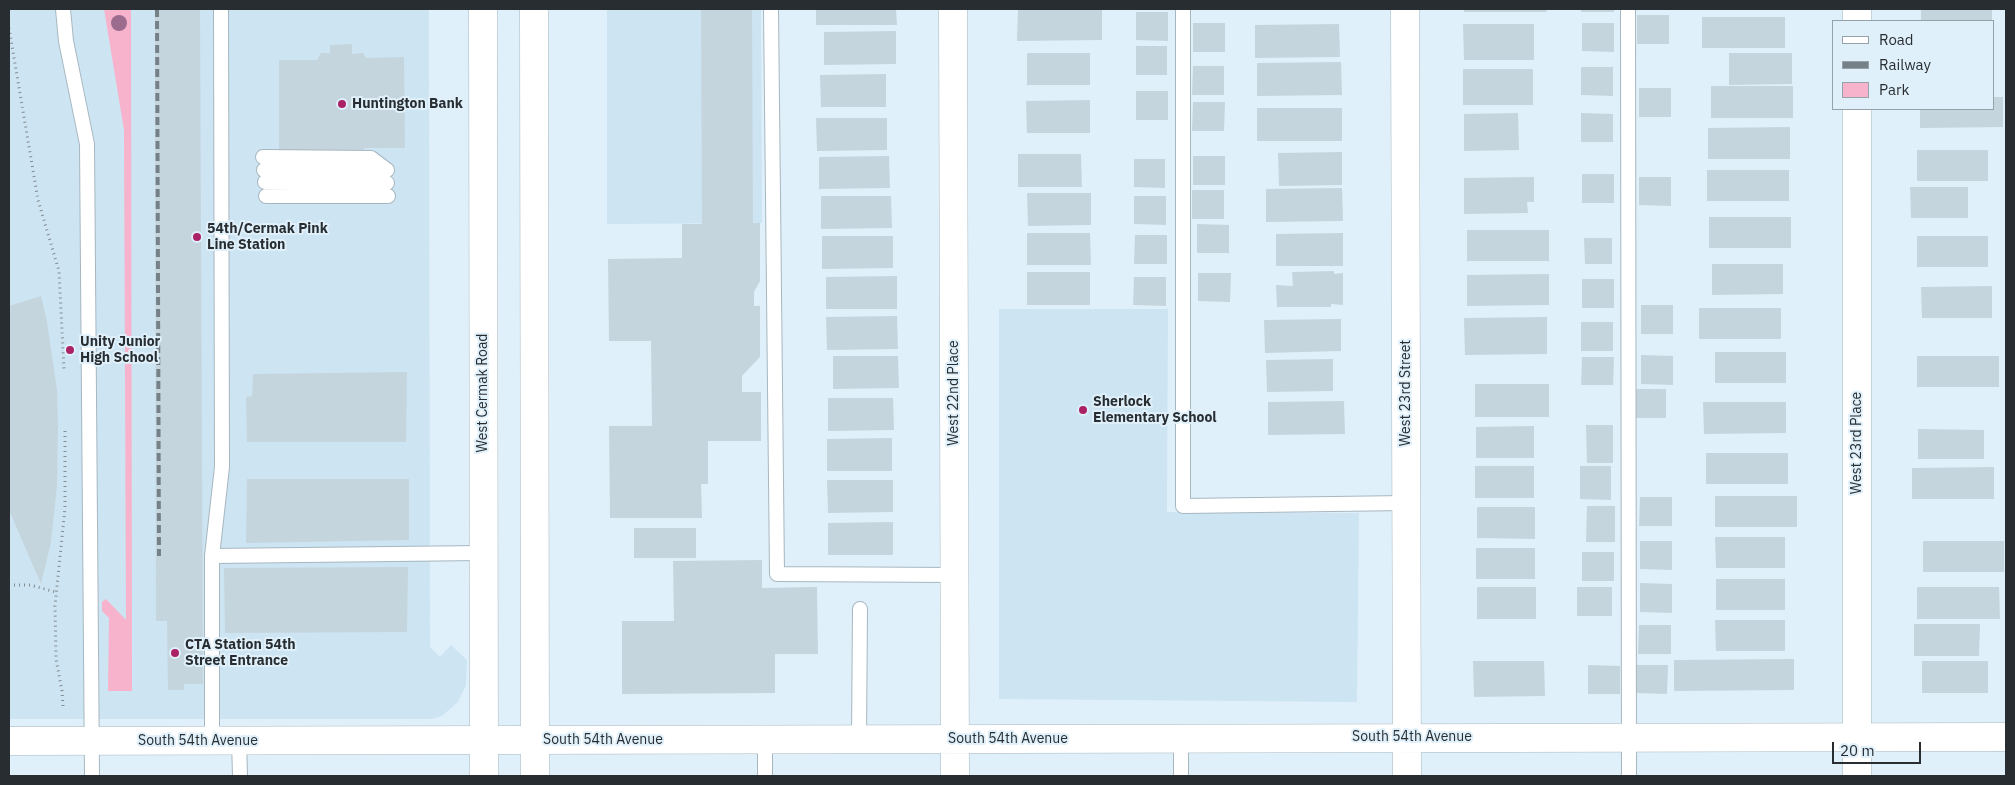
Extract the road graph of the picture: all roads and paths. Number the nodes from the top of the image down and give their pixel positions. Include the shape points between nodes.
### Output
1 (62, 9) edge
2 (221, 9) edge
3 (483, 9) edge
4 (534, 9) edge
5 (771, 9) edge
6 (953, 9) edge
7 (1183, 9) edge
8 (1406, 9) edge
9 (1628, 9) edge
10 (9, 28) edge
11 (1857, 110) edge
12 (388, 183) joint
13 (64, 374) dead end
14 (65, 422) dead end
15 (1406, 503) junction
16 (484, 553) junction
17 (212, 556) junction
18 (954, 575) junction
19 (9, 585) edge
20 (56, 592) junction
21 (860, 609) dead end
22 (63, 706) dead end
23 (1857, 736) junction
24 (1630, 737) junction
25 (2006, 737) edge
26 (1407, 738) junction
27 (859, 739) junction
28 (954, 739) junction
29 (1181, 739) junction
30 (240, 740) junction
31 (484, 740) junction
32 (535, 740) junction
33 (765, 740) junction
34 (9, 741) edge
35 (92, 741) junction
36 (212, 741) junction
37 (92, 776) edge
38 (240, 776) edge
39 (484, 776) edge
40 (535, 776) edge
41 (765, 776) edge
42 (954, 776) edge
43 (1181, 776) edge
44 (1407, 776) edge
45 (1629, 776) edge
46 (1857, 776) edge

1 - 35 lane via 87,144
2 - 17 lane via 222,467
3 - 16 street, West Cermak Road
4 - 32 street
5 - 18 lane via 777,574
6 - 18 street, West 22nd Place
7 - 15 lane via 1183,506
8 - 15 street, West 23rd Street
9 - 24 lane
10 - 13 path via 38,200 60,271
11 - 23 street, West 23rd Place
12 - 12 lane via 265,176
14 - 20 path via 65,508
15 - 26 street, West 23rd Street
16 - 17 lane
16 - 31 street, West Cermak Road
17 - 36 lane
18 - 28 street, West 22nd Place
19 - 20 path via 30,585
20 - 22 path via 56,660
21 - 27 lane
23 - 24 street, South 54th Avenue
23 - 25 street, South 54th Avenue
23 - 46 street, West 23rd Place
24 - 26 street, South 54th Avenue
24 - 45 lane
26 - 29 street, South 54th Avenue
26 - 44 street, West 23rd Street
27 - 28 street, South 54th Avenue
27 - 33 street, South 54th Avenue
28 - 29 street, South 54th Avenue
28 - 42 street, West 22nd Place
29 - 43 lane
30 - 31 street, South 54th Avenue
30 - 36 street, South 54th Avenue
30 - 38 lane
31 - 32 street, South 54th Avenue
31 - 39 street, West Cermak Road
32 - 33 street, South 54th Avenue
32 - 40 street
33 - 41 lane
34 - 35 street, South 54th Avenue
35 - 36 street, South 54th Avenue
35 - 37 lane

